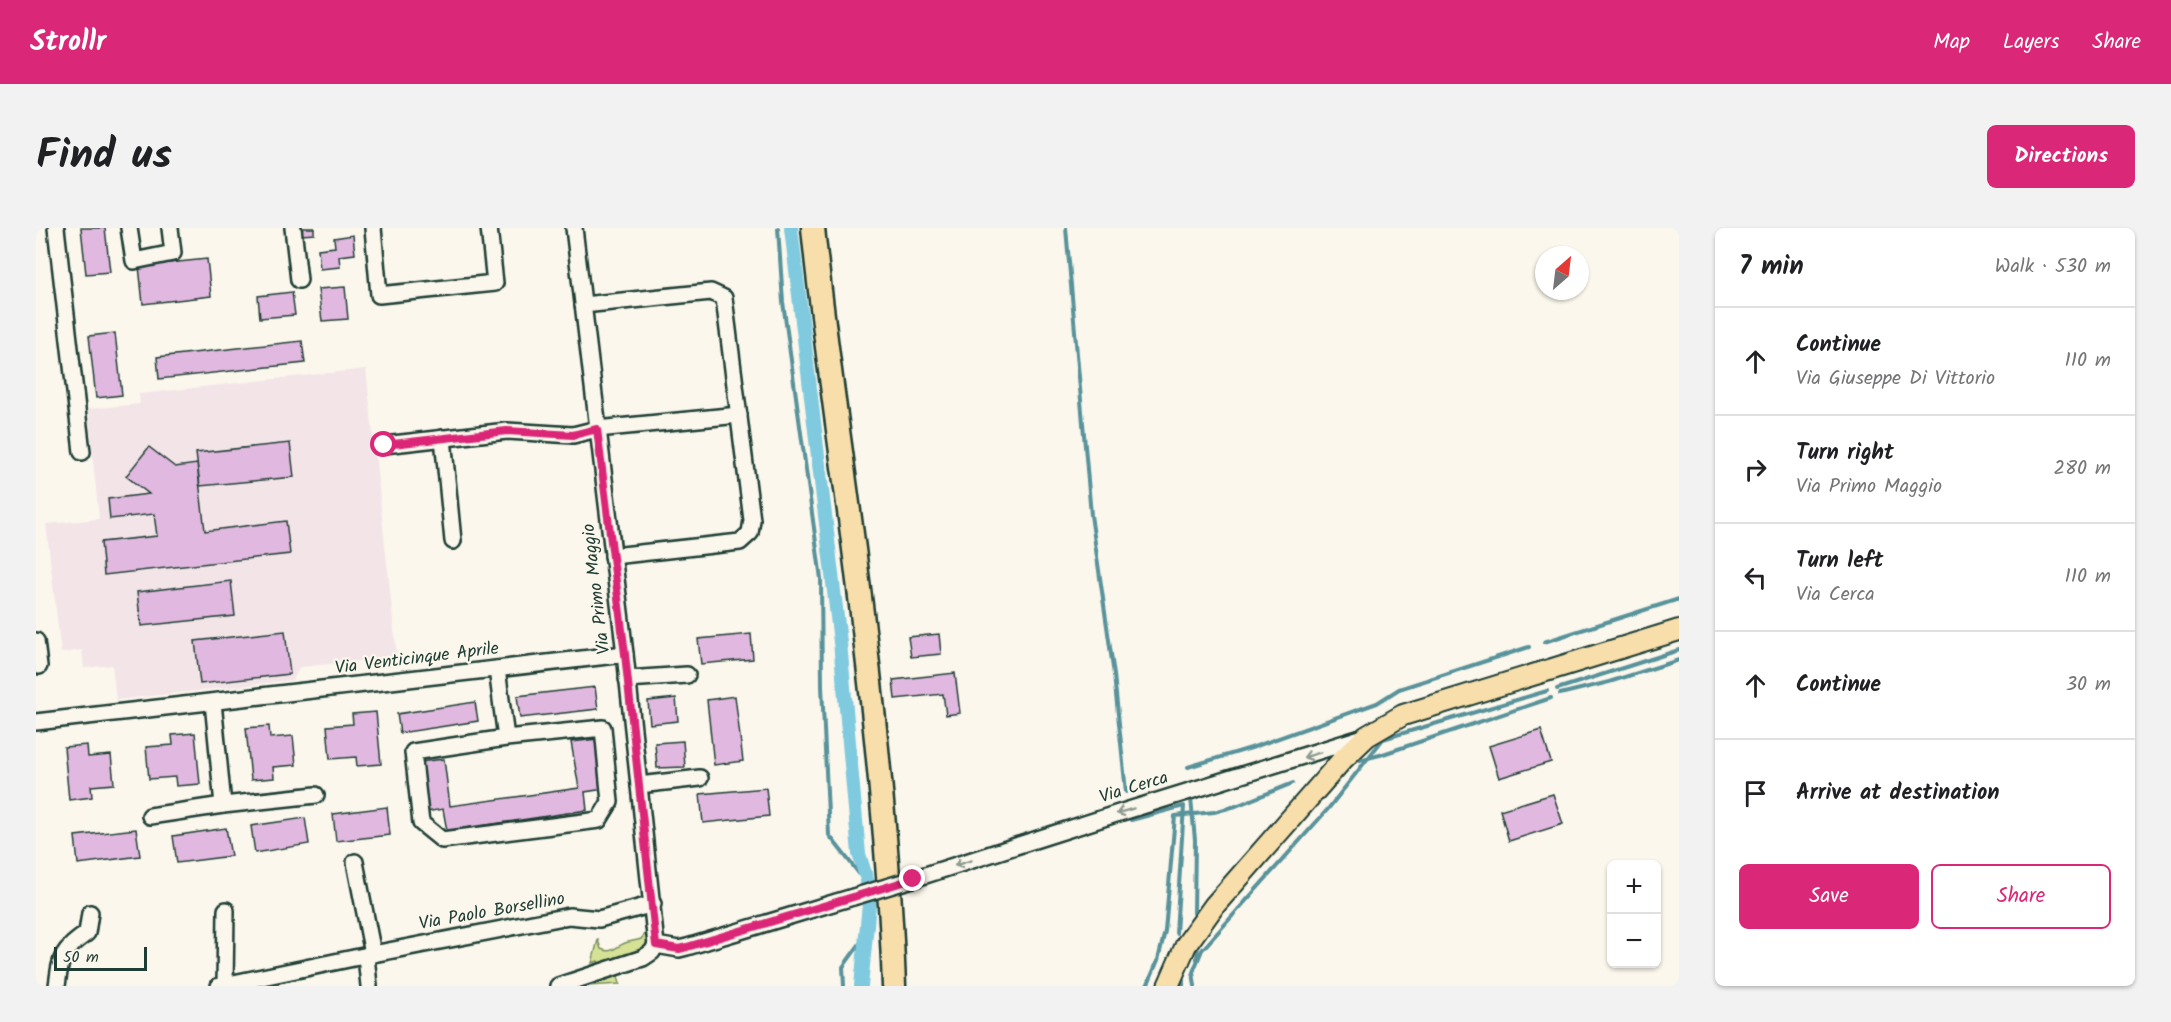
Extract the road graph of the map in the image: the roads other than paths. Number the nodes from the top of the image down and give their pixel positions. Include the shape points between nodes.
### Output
1 (56, 228) edge
2 (129, 228) edge
3 (170, 228) edge
4 (293, 228) edge
5 (373, 228) edge
6 (489, 228) edge
7 (574, 228) edge
8 (813, 228) edge
9 (299, 280) dead end
10 (583, 305) junction
11 (739, 415) junction
12 (597, 429) junction
13 (443, 438) junction
14 (384, 445) dead end
15 (82, 452) dead end
16 (453, 541) dead end
17 (613, 556) junction
18 (1679, 630) edge
19 (36, 641) edge
20 (625, 654) junction
21 (39, 666) dead end
22 (497, 669) junction
23 (687, 675) dead end
24 (627, 679) junction
25 (213, 702) junction
26 (36, 722) edge
27 (1367, 736) junction
28 (506, 738) junction
29 (700, 778) dead end
30 (639, 785) junction
31 (316, 795) dead end
32 (223, 804) junction
33 (150, 816) dead end
34 (355, 862) dead end
35 (653, 904) junction
36 (226, 910) dead end
37 (90, 913) dead end
38 (656, 945) junction
39 (370, 955) junction
40 (222, 985) edge
41 (57, 986) edge
42 (369, 986) edge
43 (558, 986) edge
44 (894, 986) edge
45 (1168, 986) edge

1 - 15 street
2 - 3 street via 134,261 173,253
4 - 9 street
5 - 6 street via 380,295 495,283
7 - 10 street, Via Primo Maggio
8 - 44 highway via 881,800
10 - 11 street via 711,292 724,298
10 - 12 street, Via Primo Maggio
11 - 12 street
11 - 17 street via 752,520 750,532 740,542
12 - 13 street via 573,435 507,431
12 - 17 street, Via Primo Maggio
13 - 14 street
13 - 16 street
17 - 20 street, Via Primo Maggio
18 - 27 main road via 1403,715
19 - 21 street
20 - 22 street, Via Venticinque Aprile
20 - 24 street, Via Primo Maggio
22 - 25 street, Via Venticinque Aprile
22 - 28 street
23 - 24 street
24 - 30 street, Via Primo Maggio
25 - 26 street, Via Venticinque Aprile
25 - 32 street
27 -> 38 street, Via Cerca, bridge via 687,947
27 - 45 main road via 1214,906 1186,945
28 - 28 street via 603,728 610,802 599,820 442,840 421,824 413,752
29 - 30 street
30 - 35 street, Via Primo Maggio
31 - 32 street
32 - 33 street
34 - 39 street
35 - 38 street, Via Primo Maggio
35 - 39 street, Via Paolo Borsellino via 599,919 569,916
36 - 40 street, Via Paolo Borsellino
37 - 41 street via 87,933 60,957
38 - 43 street via 643,958
39 - 40 street, Via Paolo Borsellino
39 - 42 street

